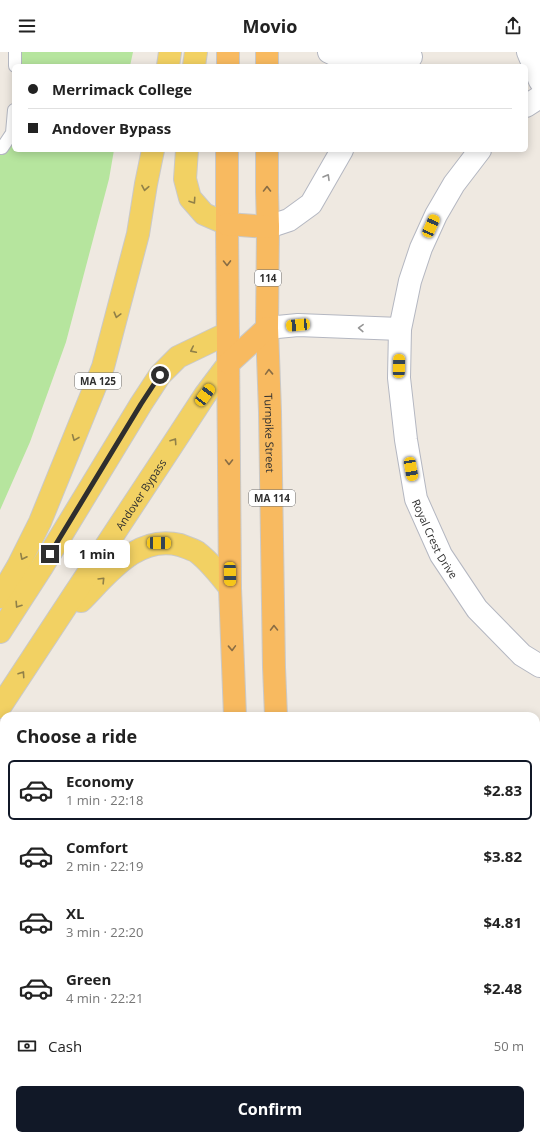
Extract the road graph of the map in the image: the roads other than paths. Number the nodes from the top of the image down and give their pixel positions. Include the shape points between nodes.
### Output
1 (15, 52) edge
2 (170, 52) edge
3 (196, 52) edge
4 (228, 52) edge
5 (267, 52) edge
6 (329, 52) edge
7 (528, 52) edge
8 (411, 58) edge
9 (15, 64) edge
10 (168, 64) edge
11 (194, 64) edge
12 (228, 64) edge
13 (267, 64) edge
14 (540, 81) edge
15 (540, 96) edge
16 (528, 105) edge
17 (12, 133) edge
18 (0, 148) edge
19 (153, 152) edge
20 (187, 152) edge
21 (227, 152) edge
22 (267, 152) edge
23 (341, 152) edge
24 (478, 152) edge
25 (227, 224) junction
26 (268, 227) junction
27 (267, 328) junction
28 (400, 329) junction
29 (228, 333) junction
30 (229, 363) junction
31 (230, 588) junction
32 (0, 597) edge
33 (0, 632) edge
34 (46, 638) junction
35 (540, 666) edge
36 (0, 707) edge
37 (235, 712) edge
38 (276, 712) edge

1 - 9 lane
2 - 10 main road
3 - 11 main road
4 - 12 highway
5 - 13 highway
6 - 8 street via 335,56 369,61
7 - 14 street
15 - 16 street
17 - 18 lane
19 -> 32 main road, MA 125 via 138,234 103,367 40,522
20 -> 25 main road via 185,179 190,198 204,214
21 - 25 highway
26 -> 22 highway, Turnpike Street / 114
26 -> 23 street via 289,220 311,204
24 - 28 street, Royal Crest Drive via 454,184 421,248 410,281
25 - 26 highway
25 -> 29 highway
26 - 27 highway, Turnpike Street / 114
28 -> 27 street via 298,325
27 - 29 highway
27 - 30 highway
38 -> 27 highway, Turnpike Street / MA 114
28 - 35 street, Royal Crest Drive via 398,378 416,499 441,555 477,609 522,655
29 - 30 highway
29 -> 33 main road via 178,357 160,375
30 -> 31 highway
34 -> 30 main road, Andover Bypass via 205,395
34 -> 31 main road via 122,560 159,543 171,543 195,551
31 -> 37 highway
36 -> 34 main road, Andover Bypass

